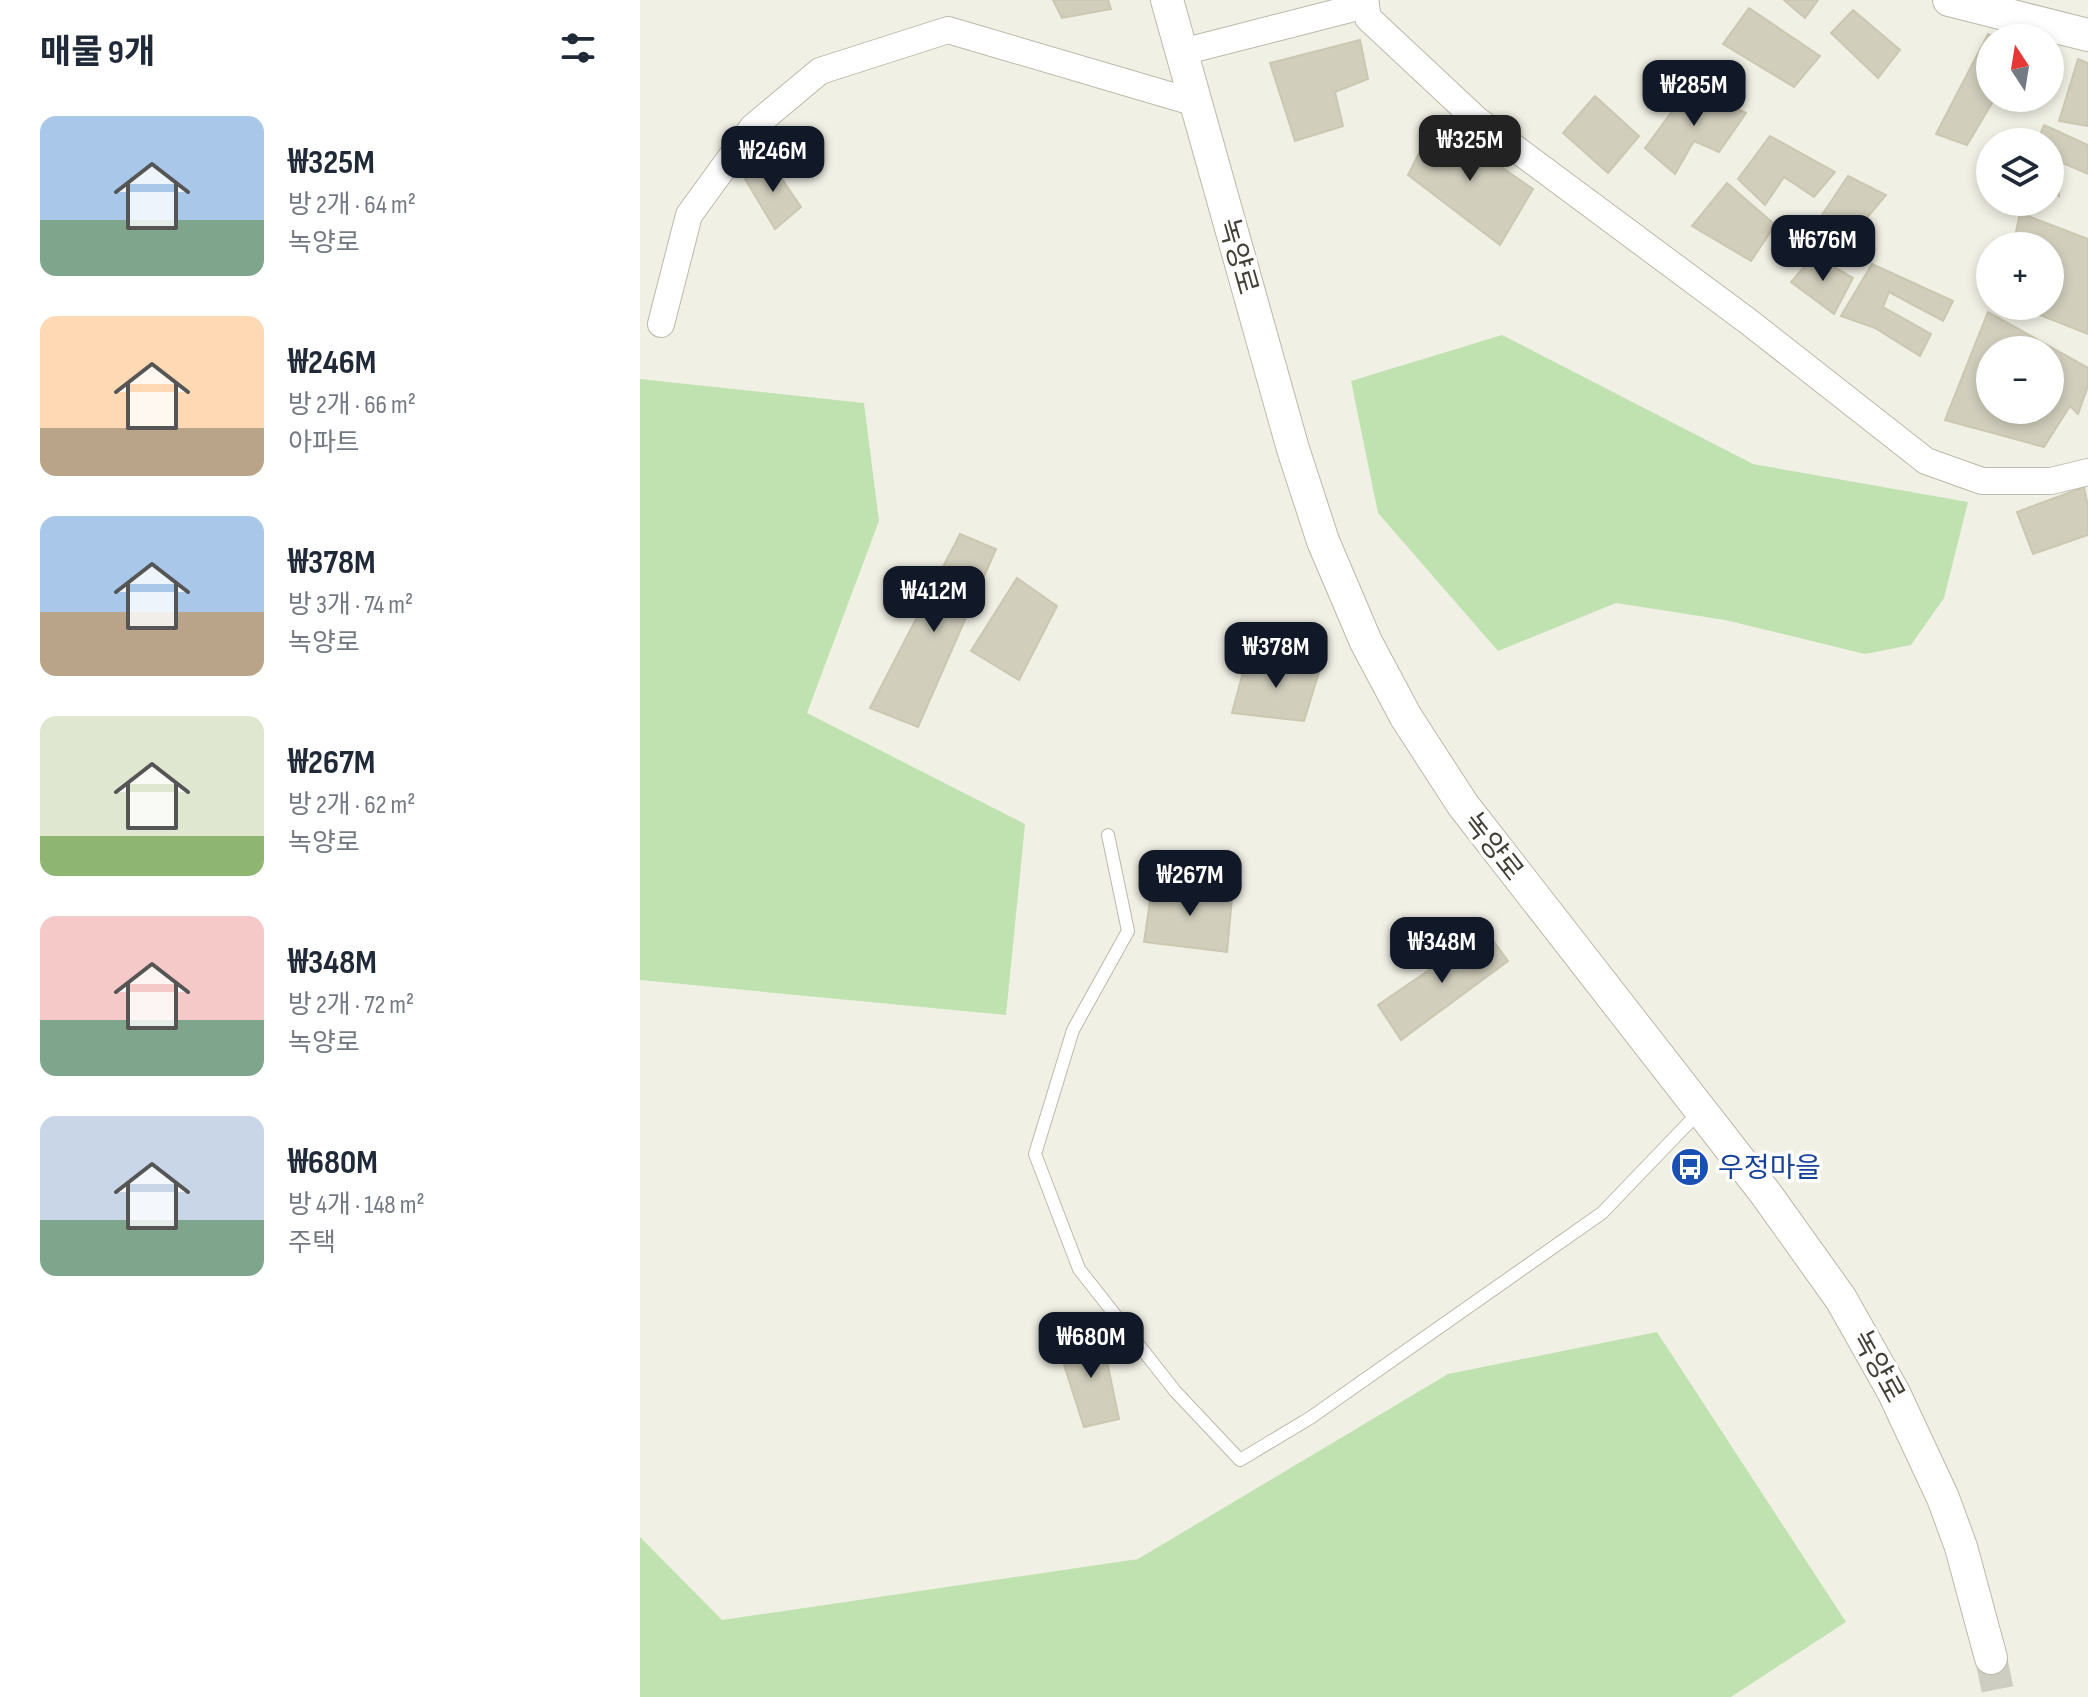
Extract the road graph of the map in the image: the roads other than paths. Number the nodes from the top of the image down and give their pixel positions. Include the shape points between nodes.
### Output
1 (1167, 0) edge
2 (1949, 0) edge
3 (1365, 2) edge
4 (2088, 35) edge
5 (1182, 52) junction
6 (1196, 103) junction
7 (661, 324) dead end
8 (2088, 472) edge
9 (1108, 835) dead end
10 (1700, 1111) junction
11 (1991, 1658) tunnel mouth

1 - 5 street, 녹양로
2 - 4 street
3 - 5 street
3 - 8 street via 1368,18 1477,120 1926,461 1982,481 2051,481
5 - 6 street, 녹양로
6 - 7 street via 948,30 820,71 753,127 689,215
6 - 10 street, 녹양로 via 1293,449 1323,541 1366,642 1463,805
9 - 10 lane via 1128,931 1073,1030 1035,1154 1079,1269 1175,1391 1240,1460 1310,1418 1602,1213
10 - 11 street, 녹양로 via 1814,1258 1894,1393 1952,1522

